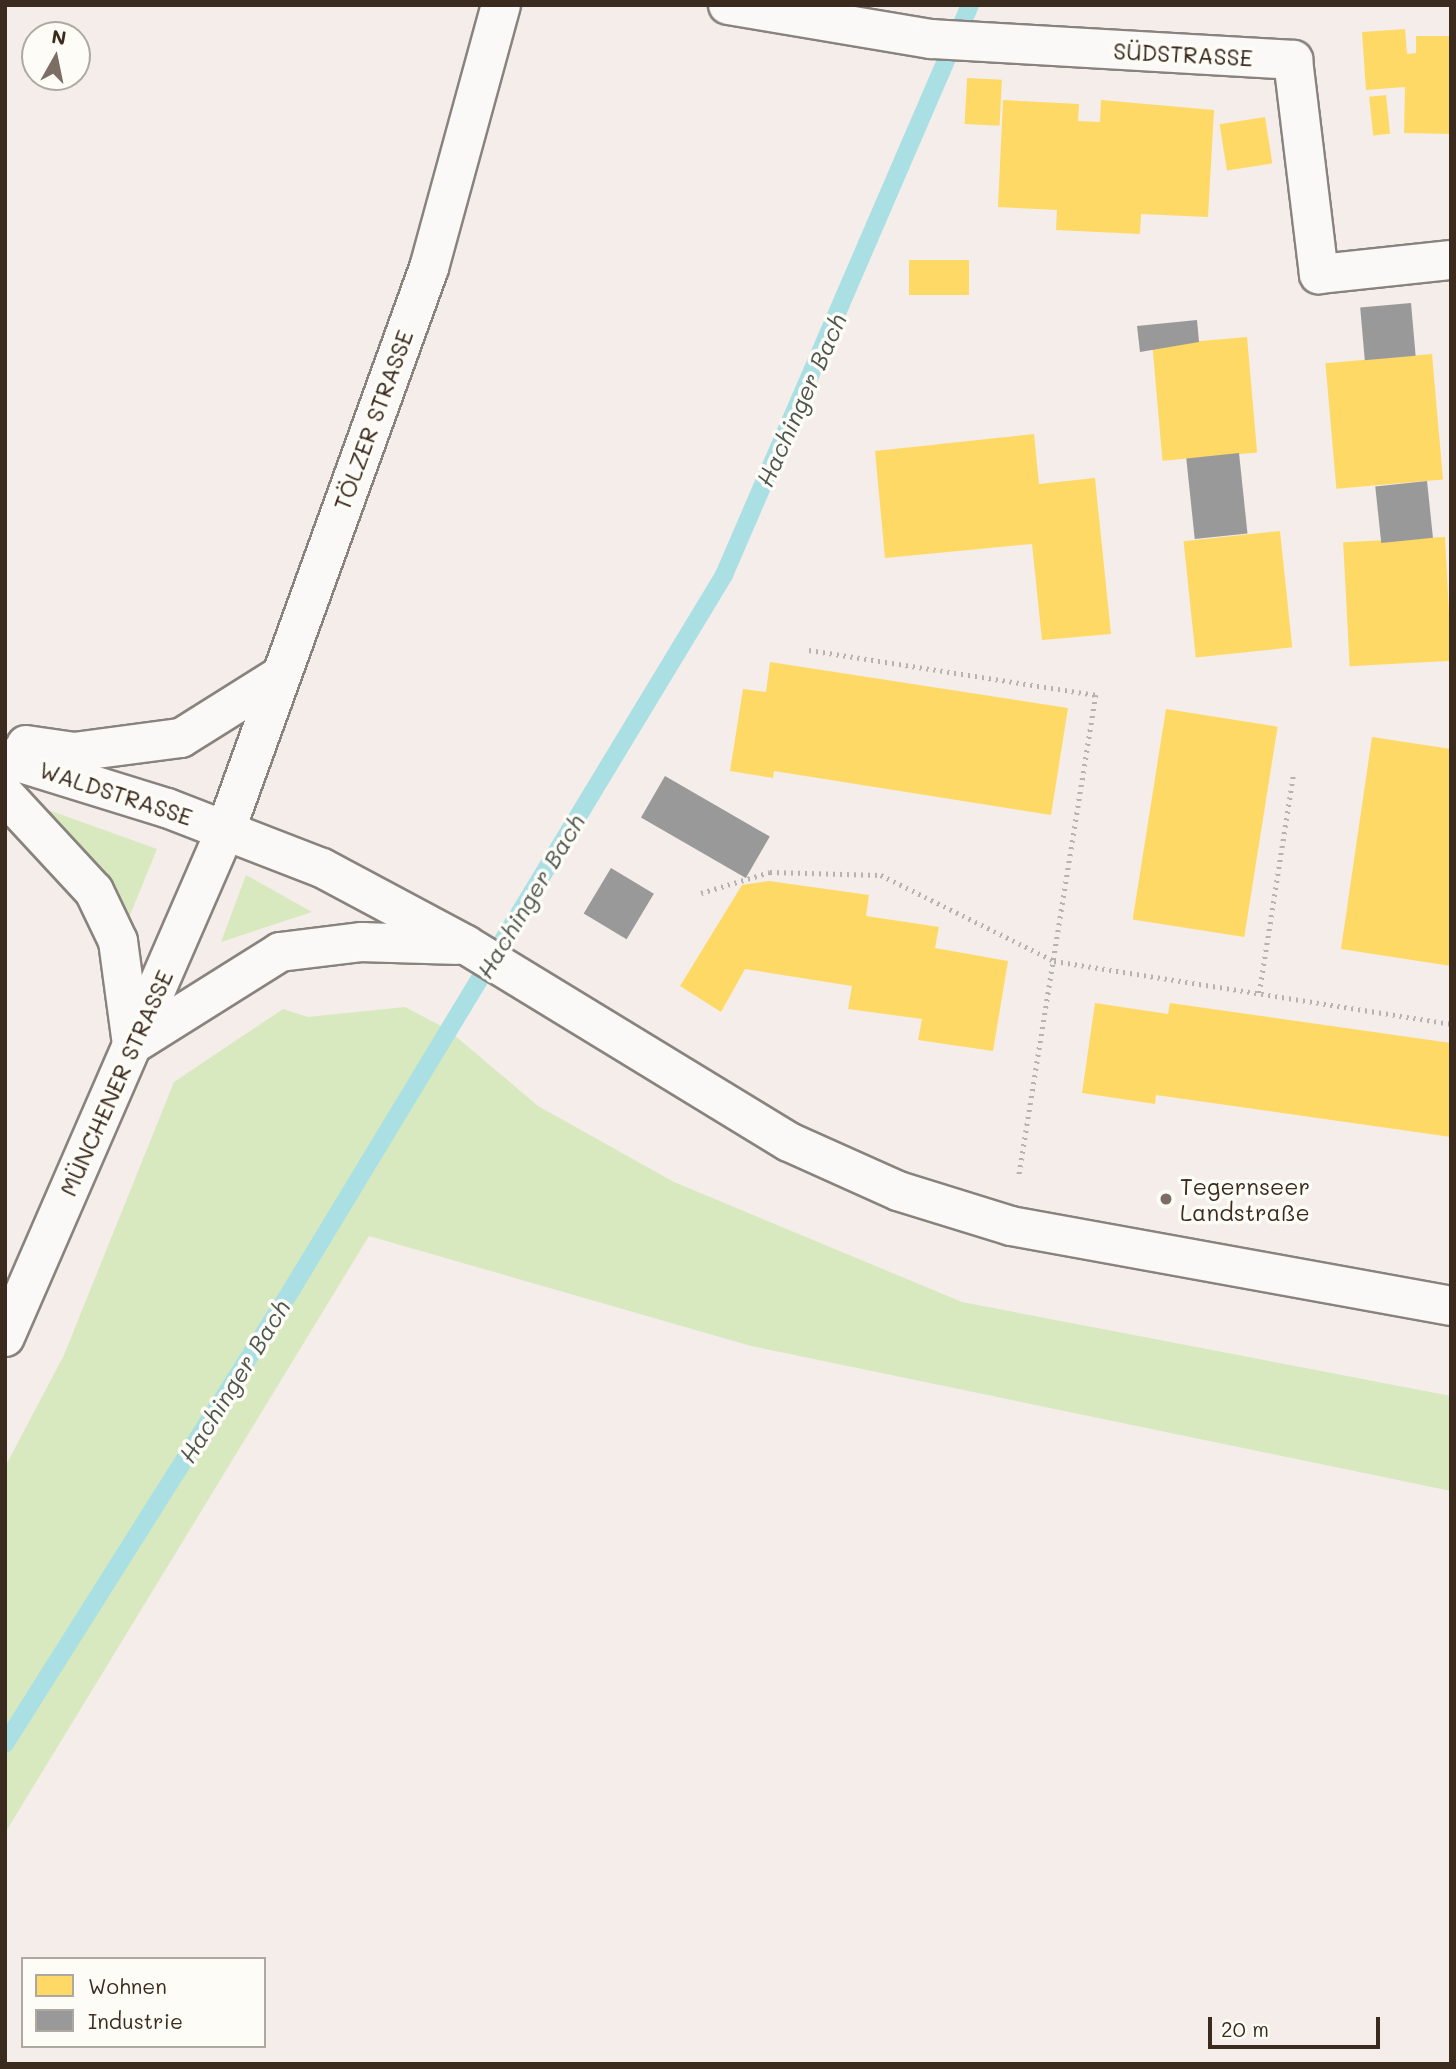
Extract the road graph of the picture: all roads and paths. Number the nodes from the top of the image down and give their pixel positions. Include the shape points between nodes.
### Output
1 (501, 5) edge
2 (728, 5) edge
3 (1451, 260) edge
4 (809, 650) dead end
5 (280, 676) junction
6 (5, 742) edge
7 (5, 758) edge
8 (1293, 775) dead end
9 (5, 795) edge
10 (226, 829) junction
11 (701, 893) dead end
12 (466, 945) junction
13 (1054, 961) junction
14 (1259, 993) junction
15 (1451, 1024) edge
16 (132, 1045) junction
17 (1011, 1226) junction
18 (1451, 1306) edge
19 (5, 1337) edge

1 - 5 main road, TÖLZER STRASSE via 429,268
2 - 3 main road, SÜDSTRASSE via 978,43 1293,60 1319,274
4 - 13 path via 1096,695
5 - 6 main road via 181,738 74,752
5 - 10 main road, TÖLZER STRASSE
7 - 10 main road, WALDSTRASSE
8 - 14 path
9 - 16 main road via 94,891 118,942
10 - 12 main road via 322,868
10 - 16 main road, MÜNCHENER STRASSE
11 - 13 path via 770,872 881,875
12 - 16 main road via 362,942 280,952
12 - 17 main road via 789,1142 898,1191
13 - 14 path
13 - 17 path
14 - 15 path
16 - 19 main road, MÜNCHENER STRASSE
17 - 18 main road

